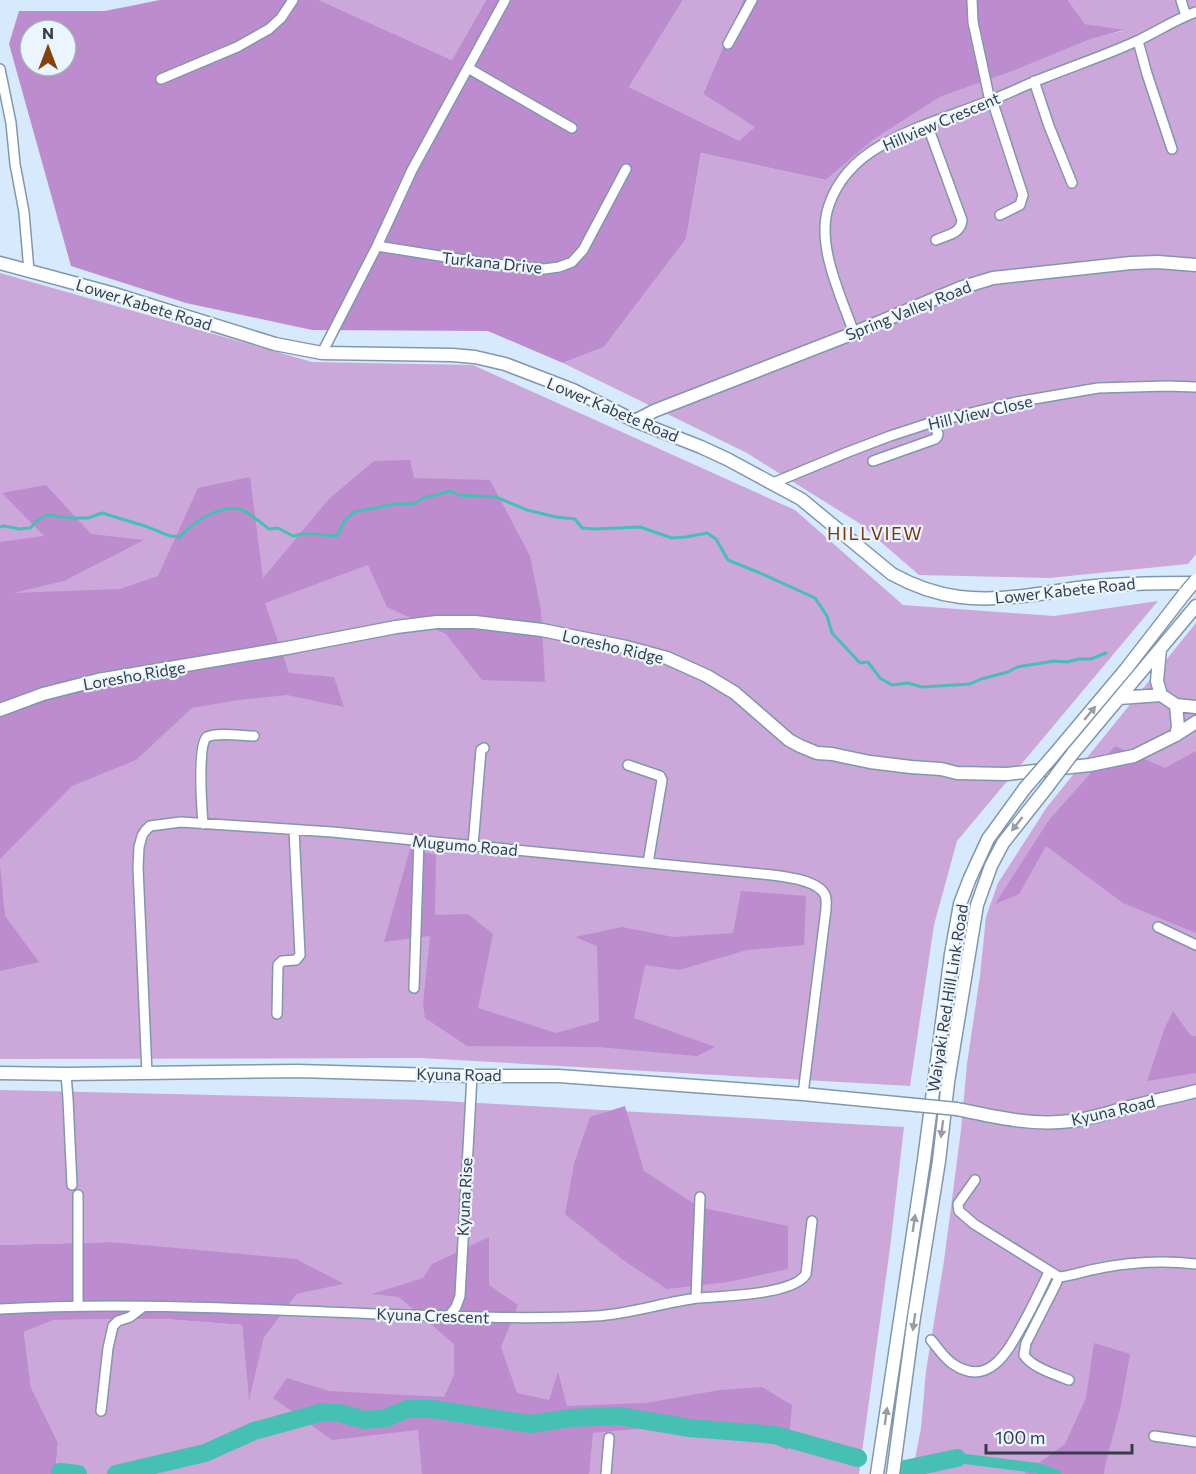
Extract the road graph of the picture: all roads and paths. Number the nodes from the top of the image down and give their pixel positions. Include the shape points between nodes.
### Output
1 (293, 0) edge
2 (505, 0) edge
3 (752, 0) edge
4 (972, 0) edge
5 (1181, 0) edge
6 (1196, 12) edge
7 (1186, 16) junction
8 (1138, 41) junction
9 (728, 44) dead end
10 (468, 68) junction
11 (0, 69) edge
12 (161, 79) dead end
13 (1034, 81) junction
14 (991, 100) junction
15 (927, 124) junction
16 (572, 128) dead end
17 (1172, 149) dead end
18 (626, 169) dead end
19 (1072, 183) dead end
20 (1000, 215) dead end
21 (936, 240) dead end
22 (377, 246) junction
23 (0, 263) edge
24 (1196, 265) edge
25 (29, 271) junction
26 (854, 333) junction
27 (322, 352) junction
28 (1196, 387) edge
29 (636, 421) junction
30 (933, 422) junction
31 (873, 461) dead end
32 (773, 483) junction
33 (1196, 581) edge
34 (1196, 606) edge
35 (1160, 649) junction
36 (1161, 695) junction
37 (1119, 698) junction
38 (1176, 705) junction
39 (1196, 707) edge
40 (0, 710) edge
41 (1196, 722) edge
42 (1176, 735) junction
43 (254, 736) dead end
44 (484, 748) dead end
45 (628, 765) dead end
46 (203, 824) junction
47 (294, 830) junction
48 (419, 841) junction
49 (473, 846) junction
50 (648, 863) junction
51 (1158, 927) dead end
52 (1196, 945) edge
53 (414, 988) dead end
54 (277, 1014) dead end
55 (0, 1073) edge
56 (66, 1074) junction
57 (147, 1074) junction
58 (472, 1076) junction
59 (1196, 1091) edge
60 (803, 1094) junction
61 (975, 1180) dead end
62 (72, 1185) dead end
63 (78, 1195) dead end
64 (700, 1197) dead end
65 (812, 1221) dead end
66 (1196, 1264) edge
67 (1054, 1275) junction
68 (696, 1298) junction
69 (78, 1305) junction
70 (143, 1307) junction
71 (0, 1309) edge
72 (449, 1316) junction
73 (931, 1340) dead end
74 (1069, 1380) dead end
75 (101, 1411) dead end
76 (1154, 1436) dead end
77 (609, 1438) dead end
78 (1196, 1442) edge
79 (606, 1474) edge
80 (877, 1474) edge
81 (893, 1474) edge

1 - 12 street via 270,29
2 - 10 street
3 - 9 street
4 - 14 street via 973,22
5 - 7 street
6 - 7 street, Hillview Crescent
7 - 8 street, Hillview Crescent
8 - 13 street, Hillview Crescent
8 - 17 street
10 - 16 street
10 - 22 street via 412,170
11 - 25 street via 24,212
13 - 14 street, Hillview Crescent
13 - 19 street
14 - 15 street, Hillview Crescent
14 - 20 street via 1023,195 1020,204
15 - 21 street via 962,220 959,230
15 - 26 street, Hillview Crescent via 882,145 861,160 836,187 828,208 825,228 831,268
18 - 22 street, Turkana Drive via 583,250 572,262 559,267 484,263
22 - 27 street
23 - 25 main road, Lower Kabete Road
24 - 26 main road, Spring Valley Road via 1131,263 993,278
25 - 27 main road, Lower Kabete Road via 275,344
26 - 29 main road, Spring Valley Road via 664,406
27 - 29 main road, Lower Kabete Road via 458,355 491,360 573,390
28 - 30 street, Hill View Close via 1098,388
29 - 32 main road, Lower Kabete Road via 701,447
30 - 31 street via 938,434 935,439
30 - 32 street, Hill View Close
32 - 33 main road, Lower Kabete Road via 801,499 892,574 937,593 961,598 1002,598 1107,584
80 -> 33 main road, Waiyaki Red Hill Link Road, bridge via 960,904 988,839 1025,788
34 - 35 main road, Waiyaki Red Hill Link Road
35 - 36 main road via 1157,681
35 - 37 main road, Waiyaki Red Hill Link Road
36 - 37 main road
36 - 38 main road
37 -> 81 main road, Waiyaki Red Hill Link Road, bridge via 1003,843 990,866 977,905
38 - 39 main road
38 - 42 main road
40 - 42 main road, Loresho Ridge via 98,680 396,627 475,622 542,630 667,658 735,693 789,740 817,753 870,762 957,773 1007,774 1134,756
41 - 42 main road, Loresho Ridge
43 - 46 street via 218,735 204,740
44 - 49 street via 480,750
45 - 50 street via 662,780
46 - 47 street, Mugumo Road
46 - 57 street, Mugumo Road via 150,826 139,847
47 - 48 street, Mugumo Road
47 - 54 street via 300,955 296,960 279,962
48 - 49 street, Mugumo Road
48 - 53 street
49 - 50 street, Mugumo Road
50 - 60 street, Mugumo Road via 772,875 812,884 824,894 826,909
51 - 52 street
55 - 56 main road, Kyuna Road
56 - 57 main road, Kyuna Road
56 - 62 street
57 - 58 main road, Kyuna Road via 298,1071
58 - 60 main road, Kyuna Road via 559,1076
58 - 72 street, Kyuna Rise via 459,1296
59 - 60 main road, Kyuna Road, bridge via 1070,1121 1029,1121 957,1109
61 - 67 street via 958,1204 959,1211
63 - 69 street
64 - 68 street
65 - 68 street, Kyuna Crescent via 806,1274 799,1283 769,1291
66 - 67 street via 1141,1262
67 - 73 street via 1009,1350 995,1364 979,1372 965,1370 952,1364
67 - 74 street via 1056,1286 1026,1342 1024,1355 1033,1364
68 - 72 street, Kyuna Crescent via 622,1314
69 - 70 street, Kyuna Crescent
69 - 71 street, Kyuna Crescent
70 - 72 street, Kyuna Crescent
70 - 75 street via 113,1326
76 - 78 street
77 - 79 street

